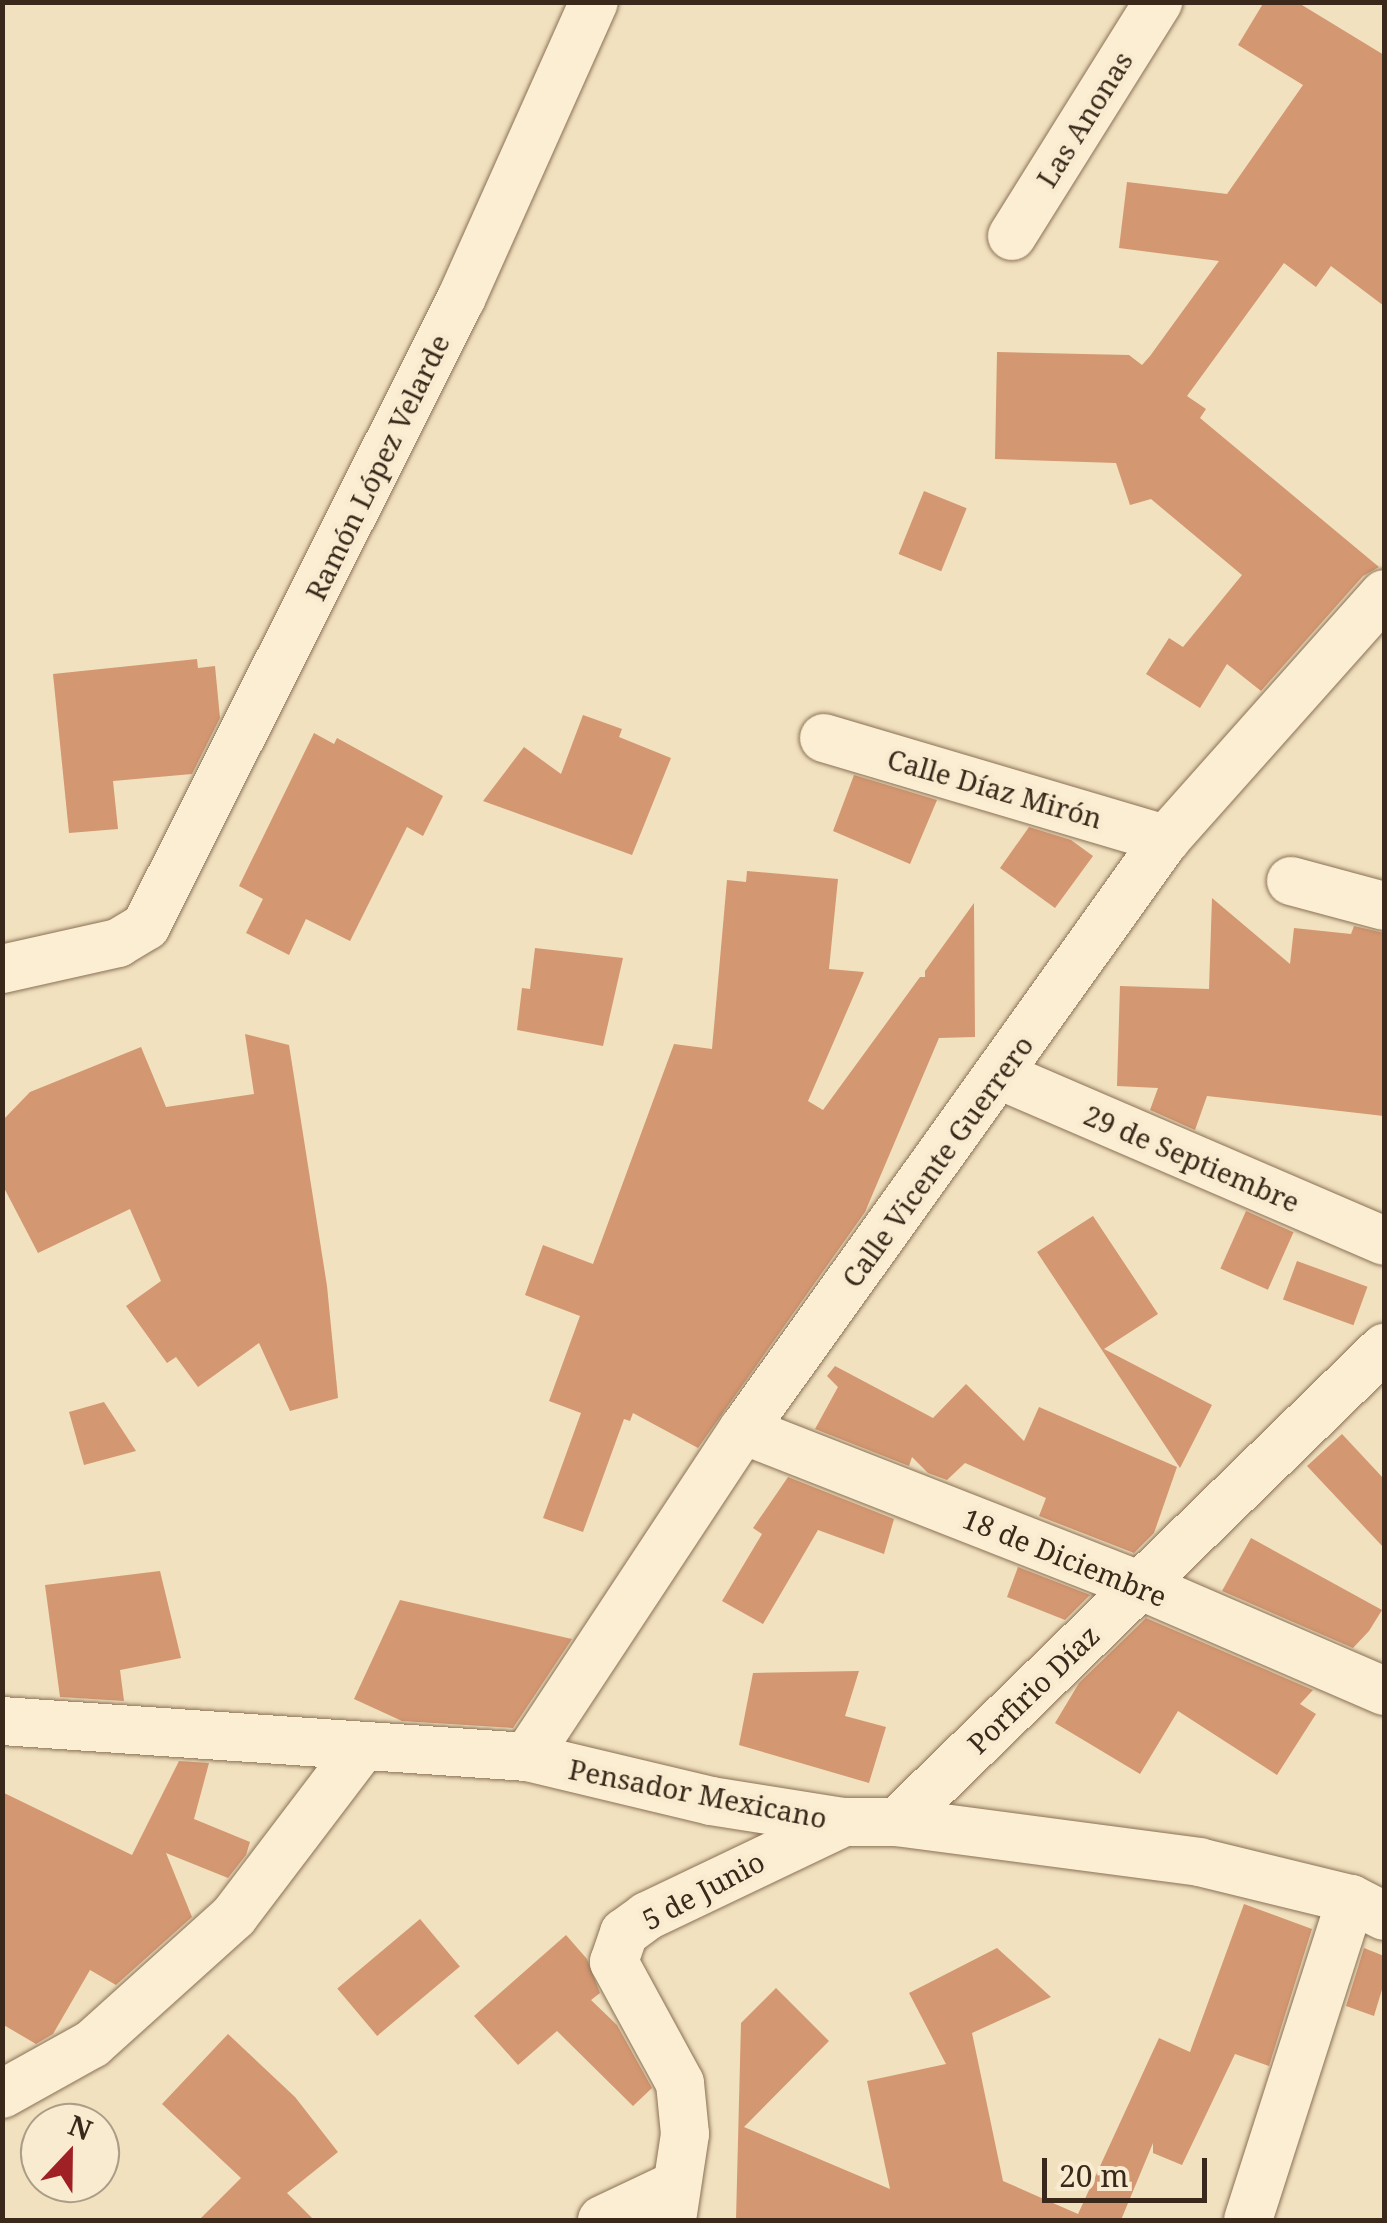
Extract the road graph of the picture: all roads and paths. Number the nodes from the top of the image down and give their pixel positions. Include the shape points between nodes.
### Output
1 (594, 2) edge
2 (1158, 2) edge
3 (1012, 236) dead end
4 (1384, 594) edge
5 (824, 738) dead end
6 (1166, 838) junction
7 (1291, 881) dead end
8 (1384, 906) edge
9 (2, 968) edge
10 (1000, 1076) junction
11 (1384, 1241) edge
12 (1384, 1348) edge
13 (743, 1430) junction
14 (1138, 1585) junction
15 (1384, 1691) edge
16 (2, 1721) edge
17 (362, 1746) junction
18 (527, 1757) junction
19 (844, 1822) junction
20 (898, 1822) junction
21 (1368, 1908) edge
22 (2, 2094) edge
23 (674, 2203) edge
24 (602, 2220) edge
25 (1248, 2220) edge

1 - 9 street, Ramón López Velarde via 460,299 146,926 118,942
2 - 3 street, Las Anonas
4 - 6 street, Calle Vicente Guerrero
5 - 6 street, Calle Díaz Mirón
6 - 10 street, Calle Vicente Guerrero
7 - 8 street
10 - 11 street, 29 de Septiembre
10 - 13 street, Calle Vicente Guerrero
12 - 14 street, Porfirio Díaz
13 - 14 street, 18 de Diciembre
13 - 18 street, Calle Vicente Guerrero
14 - 15 street, 18 de Diciembre
14 - 20 street, Porfirio Díaz
16 - 17 street, Pensador Mexicano
17 - 18 street, Pensador Mexicano
17 - 22 street via 234,1916 92,2044
18 - 19 street, Pensador Mexicano via 711,1801
19 - 20 street, Pensador Mexicano
19 - 23 street, 5 de Junio via 624,1933 614,1962 680,2083 685,2134
20 - 21 street, Pensador Mexicano via 1199,1862
21 - 25 street
23 - 24 street

